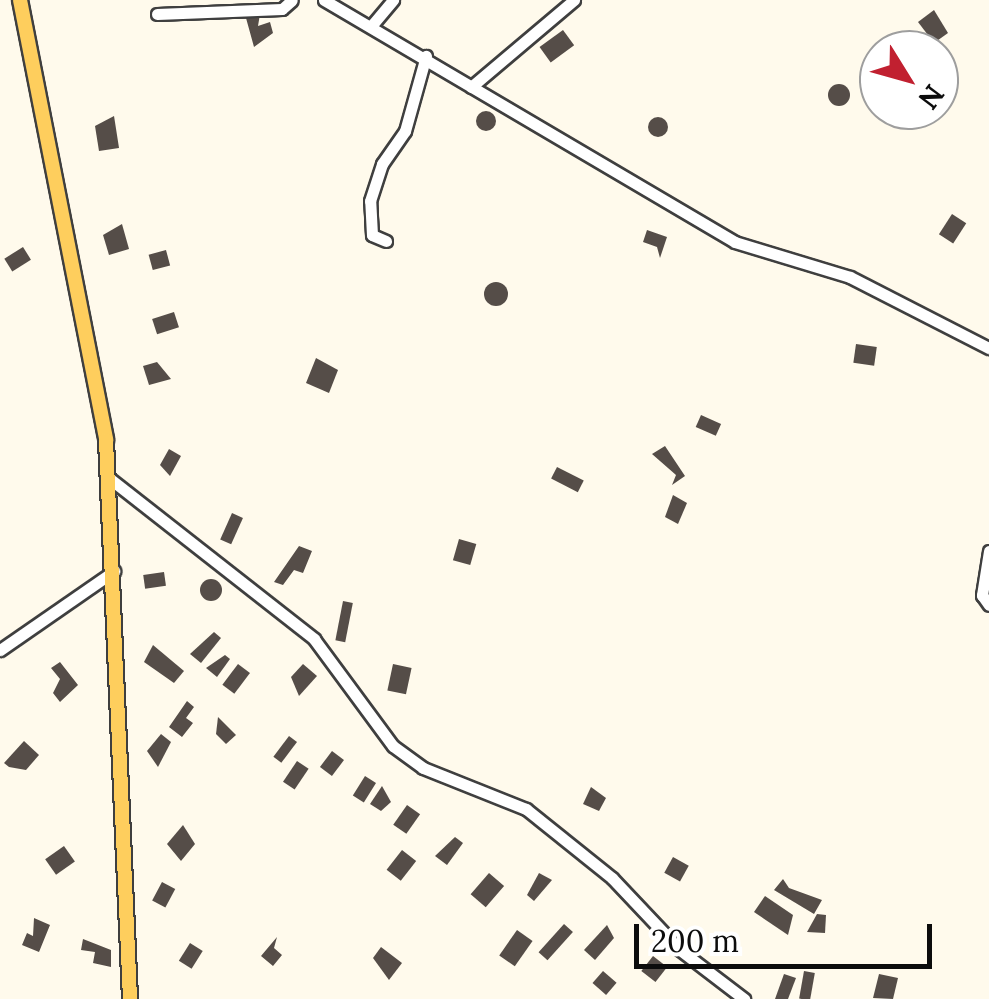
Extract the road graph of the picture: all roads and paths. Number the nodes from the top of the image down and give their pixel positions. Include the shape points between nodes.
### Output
1 (20, 0) edge
2 (292, 0) edge
3 (324, 0) edge
4 (393, 0) edge
5 (574, 0) edge
6 (157, 14) dead end
7 (372, 24) junction
8 (426, 56) junction
9 (471, 87) junction
10 (386, 240) dead end
11 (989, 348) edge
12 (109, 478) junction
13 (989, 551) edge
14 (114, 570) junction
15 (989, 605) edge
16 (0, 650) edge
17 (133, 996) edge
18 (744, 999) edge

1 - 12 main road
2 - 6 street via 282,9
3 - 7 street
4 - 7 street
5 - 9 street
7 - 8 street
8 - 9 street
8 - 10 street via 406,131 382,164 370,201 372,236
9 - 11 street via 735,242 850,277 934,314
12 - 14 main road
12 - 18 street via 314,639 393,746 423,768 526,809 612,878 680,950
13 - 15 street via 982,595
14 - 16 street
14 - 17 main road

